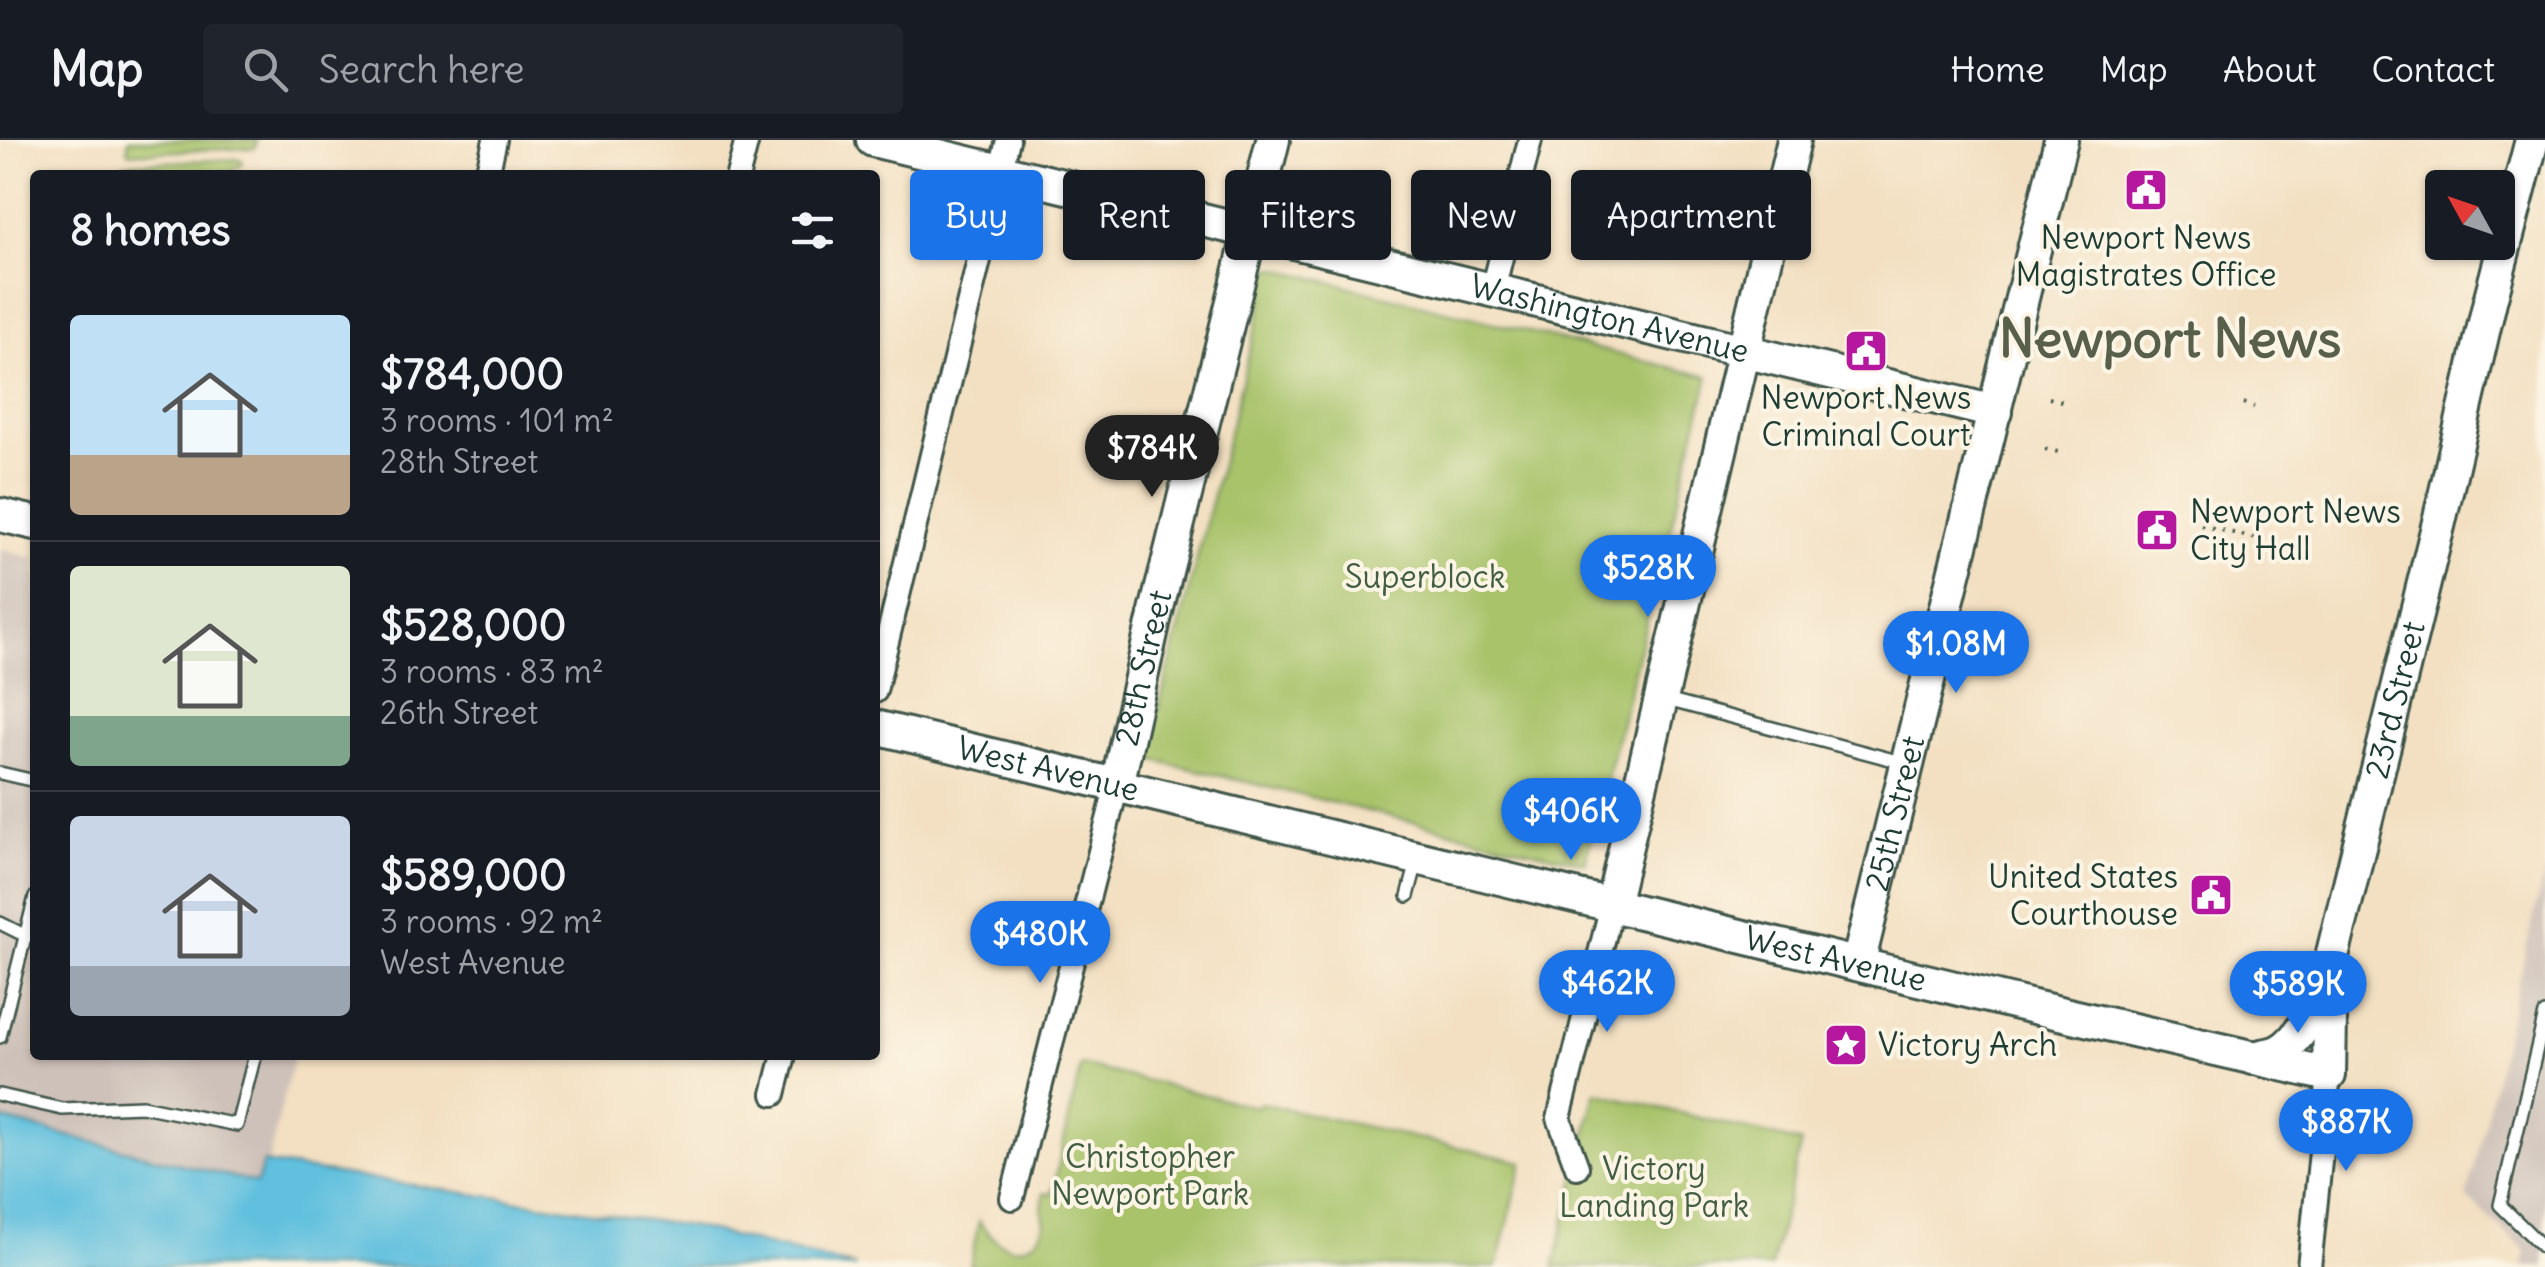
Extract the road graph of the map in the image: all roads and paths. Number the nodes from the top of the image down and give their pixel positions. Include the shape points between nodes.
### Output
1 (496, 140) edge
2 (746, 140) edge
3 (873, 140) edge
4 (1274, 140) edge
5 (1530, 140) edge
6 (1794, 140) edge
7 (2061, 140) edge
8 (2532, 140) edge
9 (1004, 155) edge
10 (488, 170) edge
11 (739, 170) edge
12 (1266, 170) edge
13 (1225, 224) edge
14 (1244, 260) edge
15 (1368, 260) edge
16 (1493, 290) junction
17 (1745, 350) junction
18 (2049, 398) dead end
19 (2069, 402) dead end
20 (2243, 404) dead end
21 (2254, 407) dead end
22 (1995, 412) junction
23 (2045, 449) dead end
24 (2058, 452) dead end
25 (0, 514) edge
26 (30, 522) edge
27 (2201, 524) dead end
28 (2257, 538) dead end
29 (880, 669) edge
30 (1663, 698) junction
31 (880, 728) edge
32 (1908, 764) junction
33 (0, 774) edge
34 (30, 780) edge
35 (1117, 785) junction
36 (1418, 858) junction
37 (1408, 896) dead end
38 (1612, 905) junction
39 (0, 922) edge
40 (30, 936) edge
41 (30, 939) edge
42 (2331, 961) junction
43 (1858, 964) junction
44 (2545, 1014) edge
45 (0, 1037) edge
46 (2253, 1058) junction
47 (254, 1060) edge
48 (783, 1060) edge
49 (2328, 1075) junction
50 (774, 1094) dead end
51 (0, 1095) edge
52 (1577, 1167) dead end
53 (1012, 1198) dead end
54 (2545, 1249) edge
55 (2309, 1267) edge

1 - 10 street
2 - 11 street
3 - 9 street, Washington Avenue
4 - 12 street, 28th Street
5 - 16 street
6 - 17 street
7 - 22 street, 25th Street
8 - 42 street, 23rd Street
9 - 13 street, Washington Avenue
9 - 29 street
14 - 35 street, 28th Street
15 - 16 street, Washington Avenue
16 - 17 street, Washington Avenue
17 - 22 street, Washington Avenue
17 - 30 street
18 - 19 path
20 - 21 path
22 - 32 street, 25th Street
23 - 24 path
25 - 26 street
27 - 28 path
30 - 32 lane
30 - 38 street
31 - 35 street, West Avenue
32 - 43 street, 25th Street
33 - 34 lane
35 - 36 street, West Avenue
35 - 53 street, 28th Street
36 - 37 lane
36 - 38 street, West Avenue
38 - 43 street, West Avenue
38 - 52 street via 1558,1118
39 - 40 lane
41 - 45 lane
42 - 46 street via 2317,1007 2291,1042
42 - 49 street, 23rd Street
43 - 46 street, West Avenue
44 - 54 lane via 2500,1205
46 - 49 street, West Avenue
47 - 51 lane via 236,1125 142,1106 62,1109
48 - 50 street
49 - 55 street, 23rd Street

